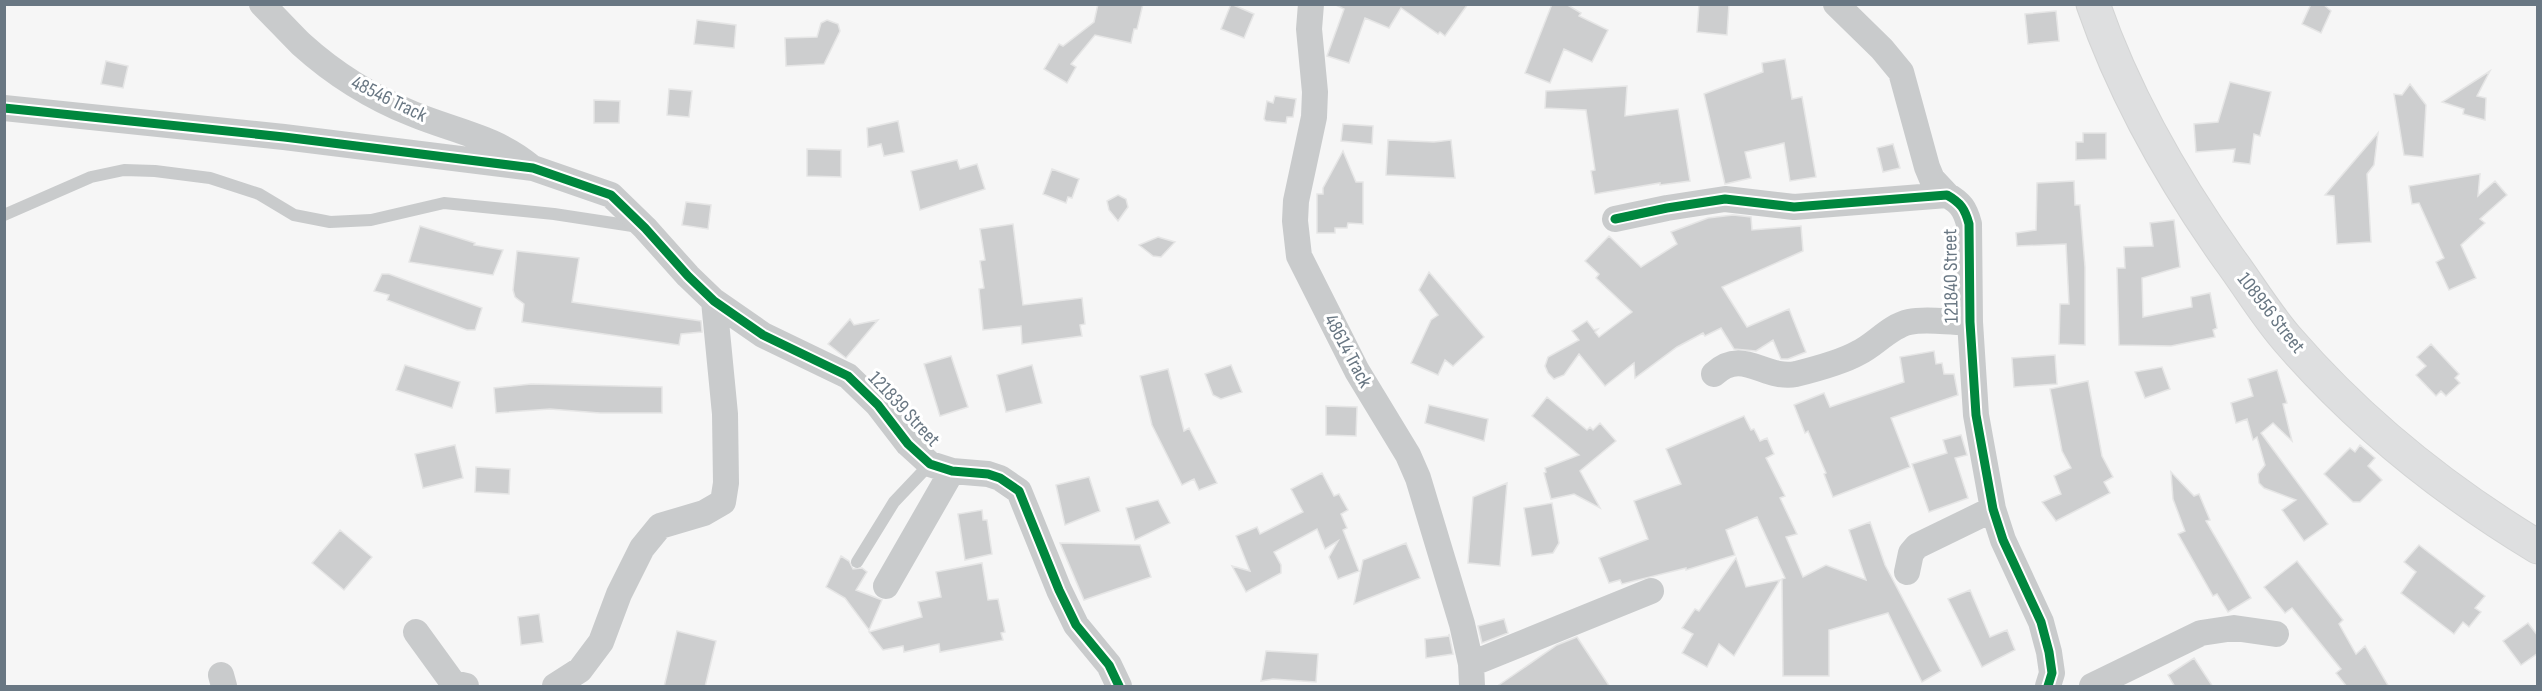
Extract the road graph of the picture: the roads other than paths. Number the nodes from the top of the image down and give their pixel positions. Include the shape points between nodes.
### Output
1 (262, 4) edge
2 (1311, 4) edge
3 (1836, 4) edge
4 (2093, 4) edge
5 (4, 108) edge
6 (532, 168) junction
7 (1947, 195) junction
8 (4, 215) edge
9 (1615, 219) dead end
10 (645, 228) junction
11 (714, 301) junction
12 (1970, 322) junction
13 (1714, 374) dead end
14 (941, 467) junction
15 (1994, 509) junction
16 (2538, 547) edge
17 (857, 562) dead end
18 (1907, 572) dead end
19 (886, 586) dead end
20 (1651, 591) dead end
21 (416, 632) dead end
22 (2277, 634) dead end
23 (1471, 675) edge
24 (2053, 685) edge
25 (466, 687) edge
26 (555, 687) edge
27 (1119, 687) edge
28 (2092, 687) edge

1 - 6 street, 48546 Track via 333,70 375,96 482,137 514,153
2 - 23 street, 48614 Track via 1314,117 1296,201 1299,256 1357,371 1418,478 1453,589
3 - 7 street, 121840 Street via 1901,72 1927,167
4 - 16 street, 108956 Street via 2108,47 2149,134 2193,208 2287,338 2342,397 2414,461 2485,515
5 - 6 street
6 - 10 street, 121839 Street via 611,195
7 - 9 street via 1794,207 1725,200
7 - 12 street, 121840 Street via 1965,209 1969,224
8 - 10 lane via 91,177 124,170 210,177 259,194 294,215 330,222 372,220 444,203
10 - 11 street, 121839 Street
11 - 14 street, 121839 Street via 763,335 848,376 878,405 908,444
11 - 26 street via 725,414 723,502 704,513 660,526 642,548 601,642 580,670
12 - 13 street via 1910,322 1859,353 1798,373 1784,375 1741,362 1724,365
12 - 15 street, 121840 Street via 1976,414
14 - 17 lane via 894,502
14 - 19 street
14 - 27 street via 988,474 1019,491 1076,625 1109,665
15 - 18 street via 1917,546
15 - 24 street, 121840 Street via 2003,540 2041,622
20 - 23 street
21 - 25 street via 453,683
22 - 28 street via 2234,628 2201,633

